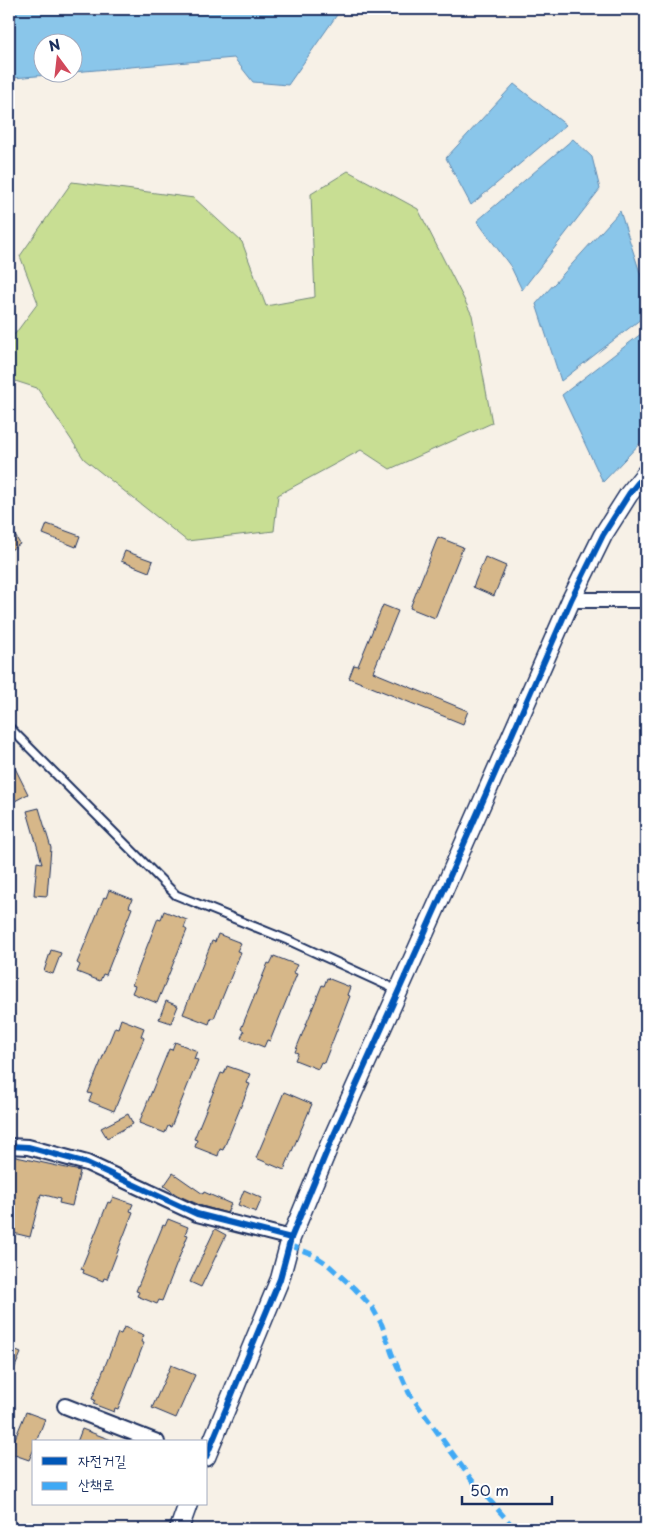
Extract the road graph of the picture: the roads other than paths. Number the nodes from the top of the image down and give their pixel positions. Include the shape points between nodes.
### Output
1 (646, 473) edge
2 (570, 600) junction
3 (646, 600) edge
4 (9, 726) edge
5 (398, 990) junction
6 (9, 1146) edge
7 (291, 1238) junction
8 (65, 1406) dead end
9 (152, 1440) edge
10 (208, 1452) edge
11 (187, 1506) edge
12 (179, 1529) edge

1 - 2 street via 602,535
2 - 3 street
2 - 5 street
4 - 5 lane via 176,895
5 - 7 street
6 - 7 street via 28,1147 87,1163 197,1214
7 - 10 street via 280,1278
8 - 9 street
11 - 12 street

